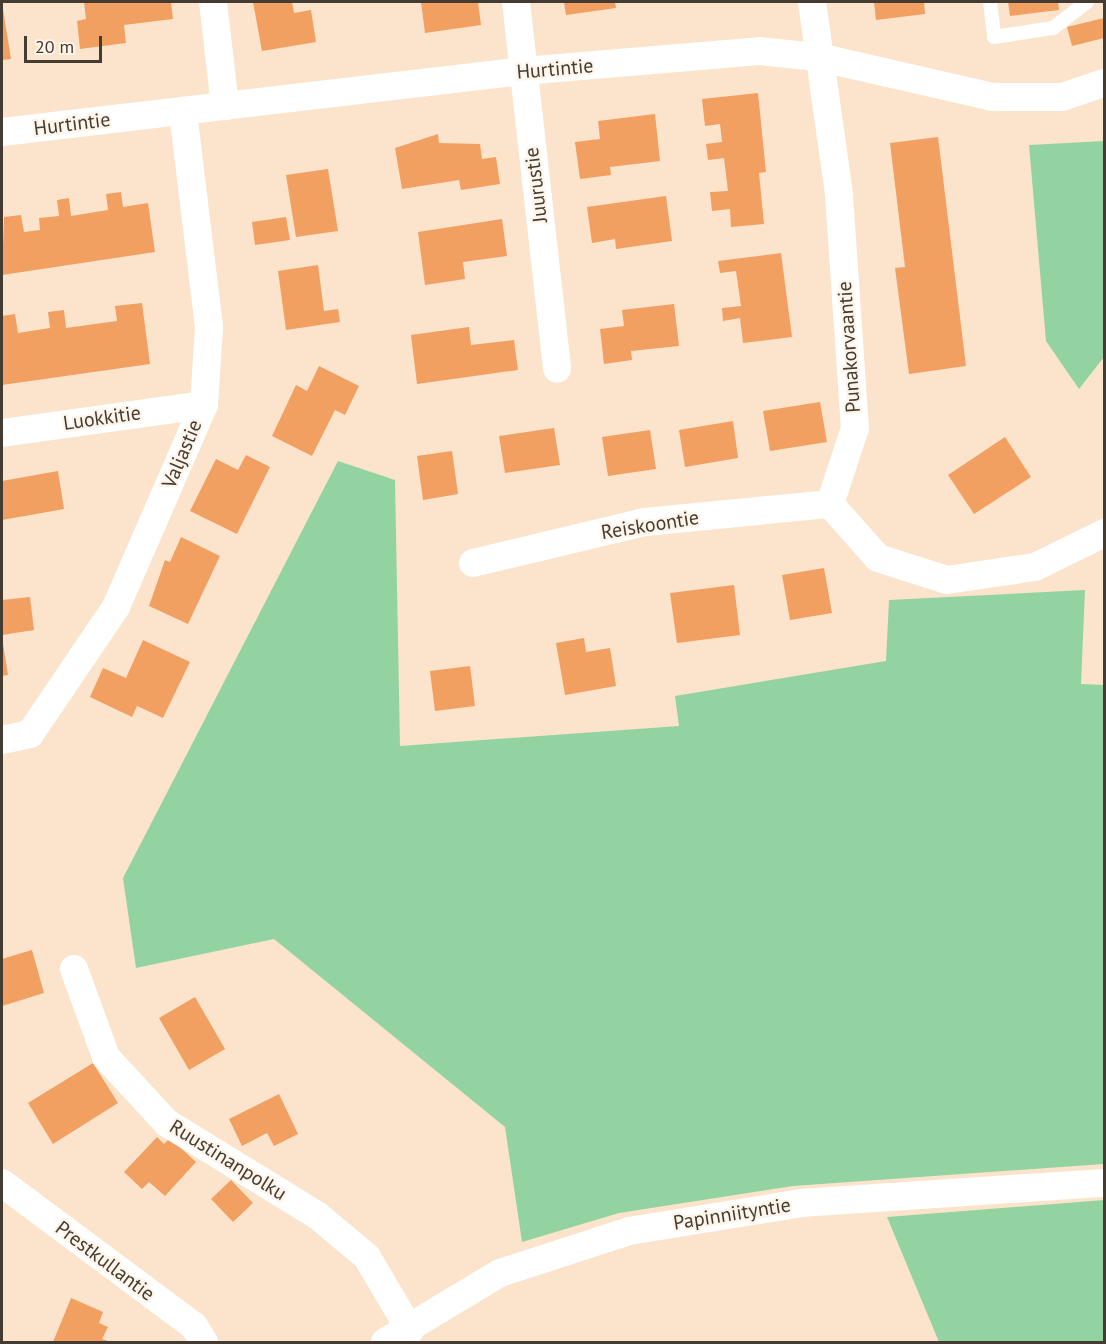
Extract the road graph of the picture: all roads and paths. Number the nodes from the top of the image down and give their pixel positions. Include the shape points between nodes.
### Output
1 (213, 2) edge
2 (516, 2) edge
3 (813, 2) edge
4 (990, 2) edge
5 (1087, 2) edge
6 (818, 57) junction
7 (523, 71) junction
8 (1104, 83) edge
9 (225, 106) junction
10 (183, 111) junction
11 (2, 132) edge
12 (557, 369) dead end
13 (204, 405) junction
14 (2, 433) edge
15 (830, 504) junction
16 (1104, 533) edge
17 (473, 563) dead end
18 (2, 740) edge
19 (74, 969) dead end
20 (1104, 1183) edge
21 (2, 1184) edge
22 (398, 1336) edge
23 (204, 1342) edge

1 - 9 street
2 - 7 street, Juurustie
3 - 6 street, Punakorvaantie
4 - 5 lane via 994,37 1053,28
6 - 7 street, Hurtintie via 759,51
6 - 8 street, Hurtintie via 993,97 1062,97
6 - 15 street, Punakorvaantie via 838,195 855,428
7 - 9 street, Hurtintie
7 - 12 street, Juurustie
9 - 10 street, Hurtintie
10 - 11 street, Hurtintie
10 - 13 street, Valjastie via 209,327
13 - 14 street, Luokkitie
13 - 18 street, Valjastie via 116,607 30,734
15 - 16 street via 878,558 947,580 1035,567
15 - 17 street, Reiskoontie via 645,522
19 - 22 street, Ruustinanpolku via 106,1057 167,1123 318,1216 367,1257
20 - 22 street, Papinniityntie via 801,1203 628,1231 500,1273
21 - 23 street, Prestkullantie via 194,1326

